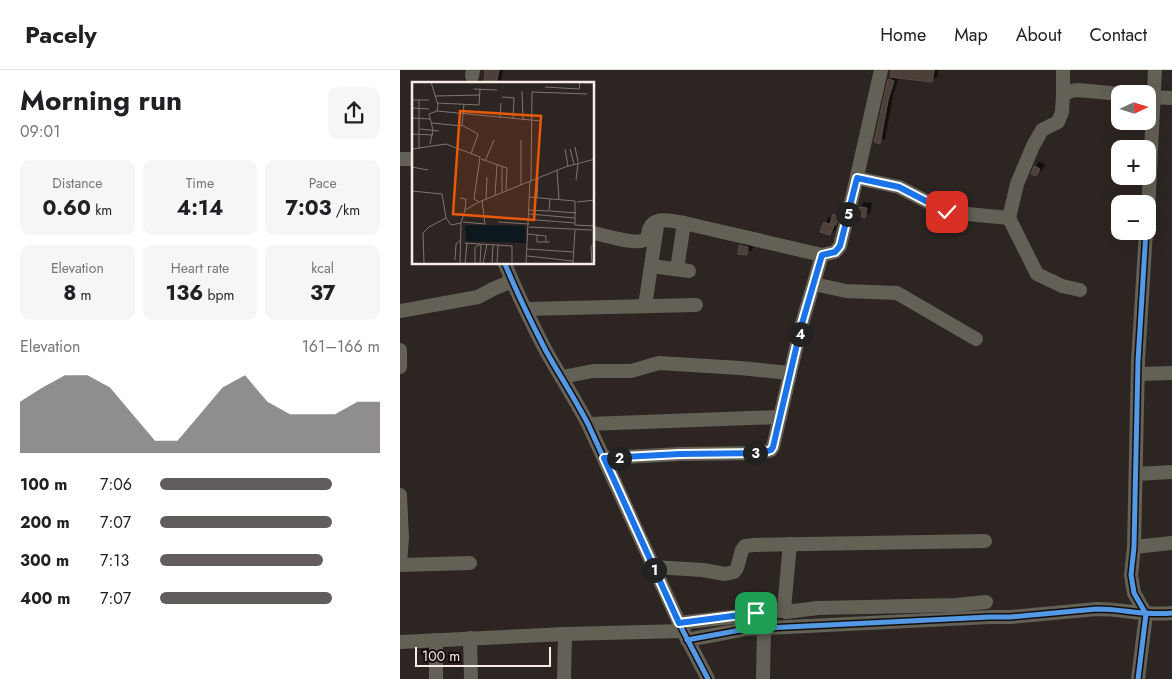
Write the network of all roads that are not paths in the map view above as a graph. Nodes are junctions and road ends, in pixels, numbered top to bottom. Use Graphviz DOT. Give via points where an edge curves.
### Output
graph roads {
  1 [pos="881,70"];
  2 [pos="1063,70"];
  3 [pos="1155,70"];
  4 [pos="1153,85"];
  5 [pos="1111,93"];
  6 [pos="1062,95"];
  7 [pos="1156,98"];
  8 [pos="1172,98"];
  9 [pos="1150,130"];
  10 [pos="857,178"];
  11 [pos="1148,195"];
  12 [pos="1009,218"];
  13 [pos="658,221"];
  14 [pos="684,223"];
  15 [pos="595,233"];
  16 [pos="1145,240"];
  17 [pos="822,255"];
  18 [pos="505,265"];
  19 [pos="651,266"];
  20 [pos="512,281"];
  21 [pos="814,284"];
  22 [pos="1080,290"];
  23 [pos="696,305"];
  24 [pos="645,306"];
  25 [pos="525,308"];
  26 [pos="400,311"];
  27 [pos="976,339"];
  28 [pos="400,350"];
  29 [pos="400,367"];
  30 [pos="790,373"];
  31 [pos="1172,373"];
  32 [pos="1138,374"];
  33 [pos="562,377"];
  34 [pos="780,417"];
  35 [pos="588,424"];
  36 [pos="604,458"];
  37 [pos="1172,472"];
  38 [pos="1136,474"];
  39 [pos="400,495"];
  40 [pos="985,541"];
  41 [pos="1172,543"];
  42 [pos="790,544"];
  43 [pos="1134,547"];
  44 [pos="470,563"];
  45 [pos="400,564"];
  46 [pos="653,567"];
  47 [pos="986,602"];
  48 [pos="784,611"];
  49 [pos="1172,613"];
  50 [pos="1146,614"];
  51 [pos="764,627"];
  52 [pos="683,631"];
  53 [pos="565,634"];
  54 [pos="470,638"];
  55 [pos="436,640"];
  56 [pos="400,642"];
  57 [pos="436,679"];
  58 [pos="471,679"];
  59 [pos="564,679"];
  60 [pos="708,679"];
  61 [pos="763,679"];
  62 [pos="1138,679"];
  1 -- 10 [label="street"];
  2 -- 6 [label="street"];
  3 -- 4 [label="street"];
  5 -- 6 [label="street" via="1078,90"];
  6 -- 12 [label="street" via="1058,122 1042,130 1016,184"];
  7 -- 8 [label="street"];
  9 -- 11 [label="street"];
  10 -- 12 [label="street" via="899,187 947,212"];
  10 -- 17 [label="street" via="840,246 835,252"];
  12 -- 22 [label="street" via="1037,274 1062,286"];
  13 -- 14 [label="street"];
  13 -- 15 [label="street" via="650,227 648,237 636,242"];
  13 -- 19 [label="street"];
  14 -- 17 [label="street"];
  14 -- 19 [label="street" via="683,270"];
  16 -- 32 [label="street"];
  17 -- 21 [label="street"];
  18 -- 20 [label="street"];
  19 -- 24 [label="street"];
  20 -- 25 [label="street"];
  20 -- 26 [label="street" via="478,297"];
  21 -- 27 [label="street" via="846,291 897,293"];
  21 -- 30 [label="street"];
  23 -- 24 [label="street"];
  24 -- 25 [label="street"];
  25 -- 33 [label="street"];
  28 -- 29 [label="street"];
  30 -- 33 [label="street" via="659,364 639,370"];
  30 -- 34 [label="street"];
  31 -- 32 [label="street"];
  32 -- 38 [label="street"];
  33 -- 35 [label="street"];
  34 -- 35 [label="street"];
  34 -- 36 [label="street" via="773,447 767,452"];
  35 -- 36 [label="street"];
  36 -- 46 [label="street"];
  37 -- 38 [label="street"];
  38 -- 43 [label="street"];
  39 -- 45 [label="street"];
  40 -- 42 [label="street"];
  41 -- 43 [label="street"];
  42 -- 46 [label="street" via="745,546 737,568 725,574"];
  42 -- 48 [label="street"];
  43 -- 50 [label="street" via="1130,575 1134,593"];
  44 -- 45 [label="street"];
  46 -- 52 [label="street"];
  47 -- 48 [label="street"];
  48 -- 52 [label="street" via="762,610"];
  49 -- 50 [label="street"];
  50 -- 51 [label="street" via="1097,609 1010,617"];
  50 -- 62 [label="street"];
  51 -- 52 [label="street" via="719,632"];
  51 -- 61 [label="street"];
  52 -- 53 [label="street"];
  52 -- 60 [label="street"];
  53 -- 54 [label="street"];
  53 -- 59 [label="street"];
  54 -- 55 [label="street"];
  54 -- 58 [label="street"];
  55 -- 56 [label="street"];
  55 -- 57 [label="street"];
}
